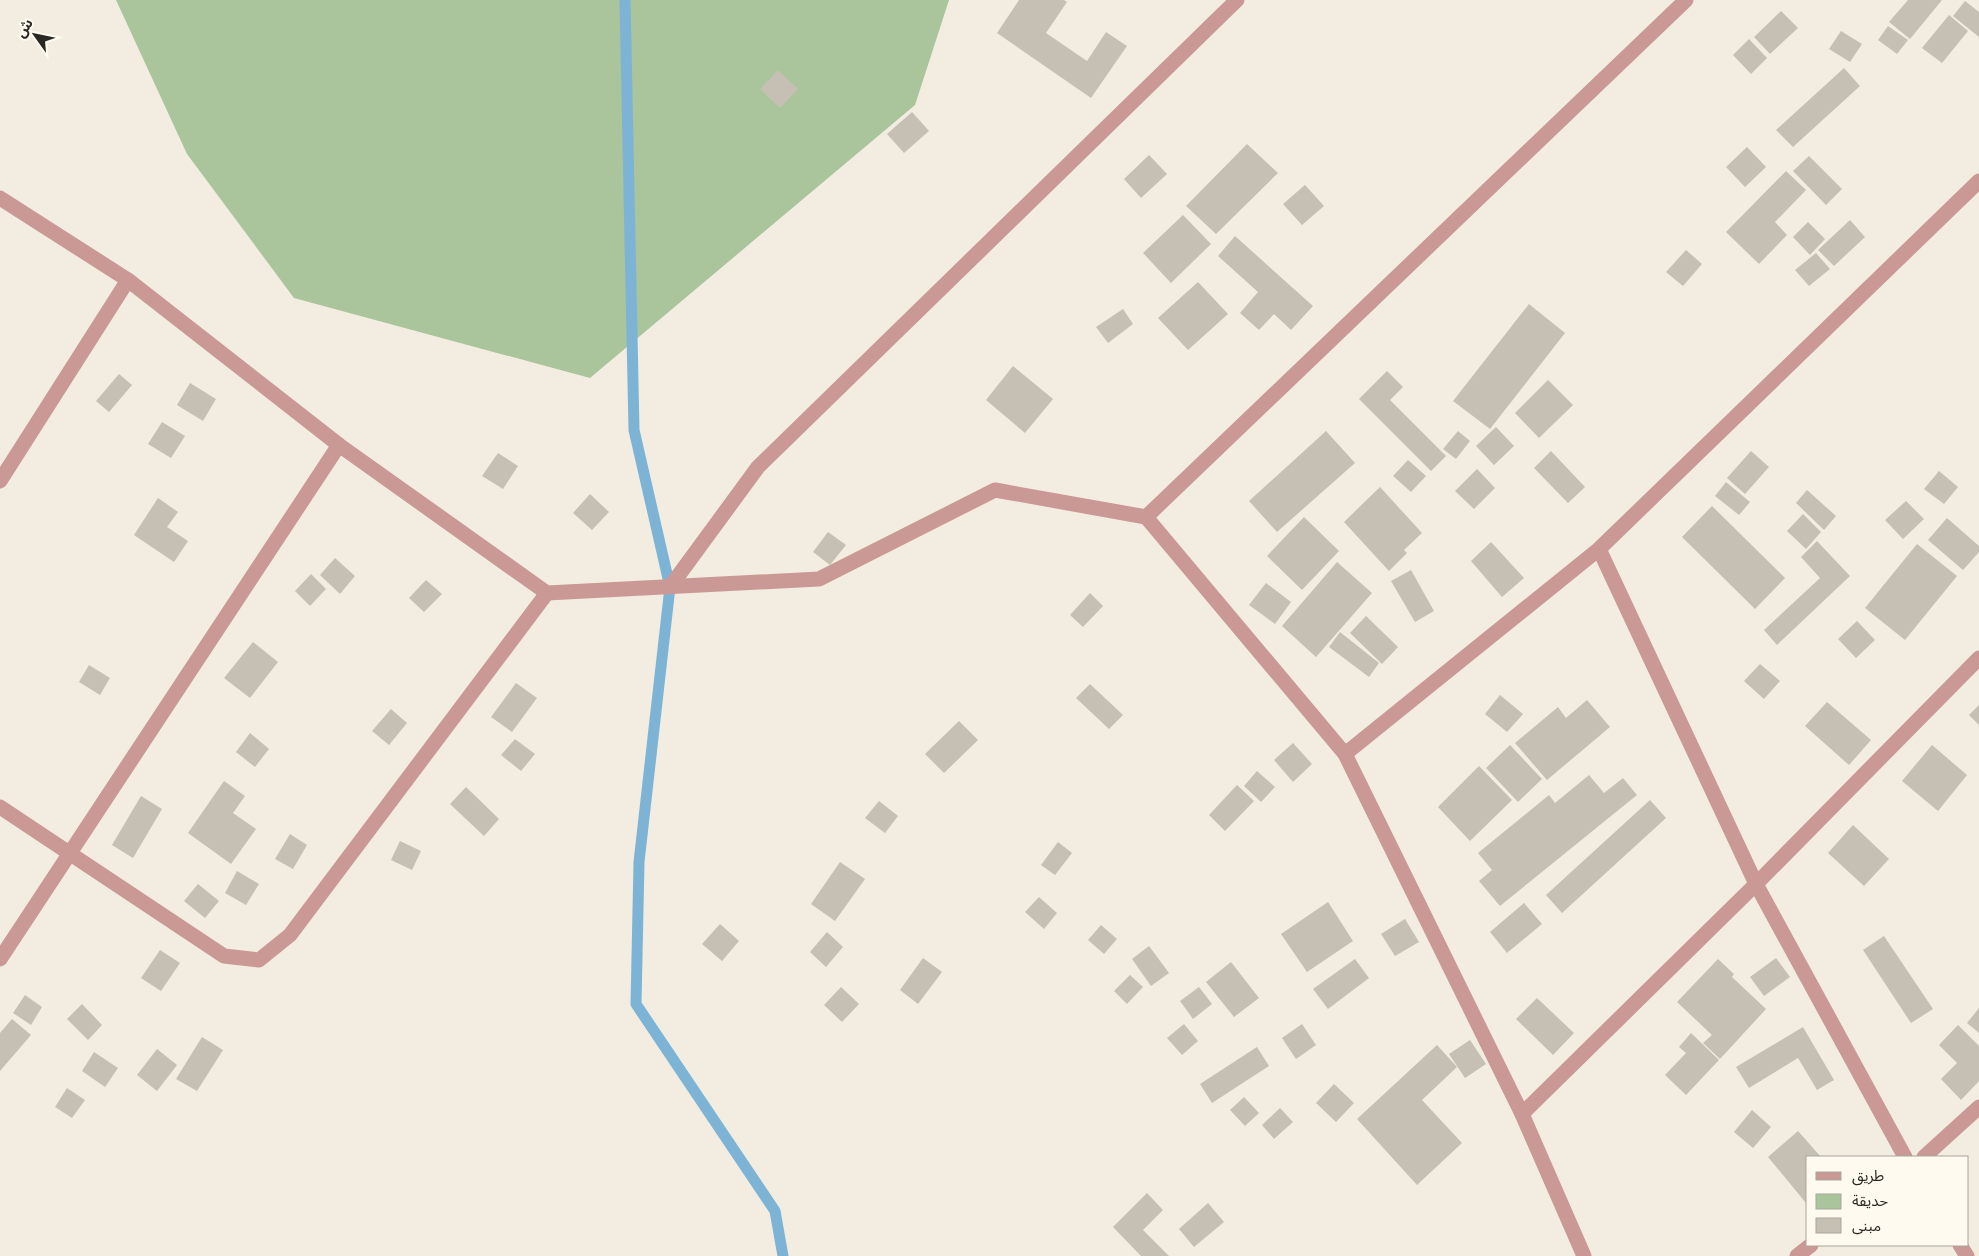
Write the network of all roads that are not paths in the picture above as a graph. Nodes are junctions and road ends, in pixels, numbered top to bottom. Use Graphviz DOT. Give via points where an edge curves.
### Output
graph roads {
  1 [pos="1237,0"];
  2 [pos="1686,0"];
  3 [pos="1979,181"];
  4 [pos="0,198"];
  5 [pos="128,280"];
  6 [pos="339,445"];
  7 [pos="0,481"];
  8 [pos="1146,517"];
  9 [pos="1599,549"];
  10 [pos="670,587"];
  11 [pos="547,593"];
  12 [pos="1979,658"];
  13 [pos="1345,754"];
  14 [pos="0,807"];
  15 [pos="70,854"];
  16 [pos="1756,884"];
  17 [pos="0,959"];
  18 [pos="1979,1106"];
  19 [pos="1522,1114"];
  20 [pos="1904,1156"];
  21 [pos="1925,1156"];
  22 [pos="1811,1246"];
  23 [pos="1584,1256"];
  24 [pos="1797,1256"];
  1 -- 10 [label="street" via="758,467"];
  2 -- 8 [label="street"];
  3 -- 9 [label="street"];
  4 -- 5 [label="street"];
  5 -- 6 [label="street"];
  5 -- 7 [label="street"];
  6 -- 11 [label="street"];
  6 -- 15 [label="street"];
  8 -- 10 [label="street" via="995,490 819,579"];
  8 -- 13 [label="street"];
  9 -- 13 [label="street"];
  9 -- 16 [label="street"];
  10 -- 11 [label="street"];
  11 -- 15 [label="street" via="290,934 258,960 224,956"];
  12 -- 16 [label="street"];
  13 -- 19 [label="street"];
  14 -- 15 [label="street"];
  15 -- 17 [label="street"];
  16 -- 19 [label="street"];
  16 -- 20 [label="street"];
  18 -- 21 [label="street"];
  19 -- 23 [label="street"];
  22 -- 24 [label="street"];
}
